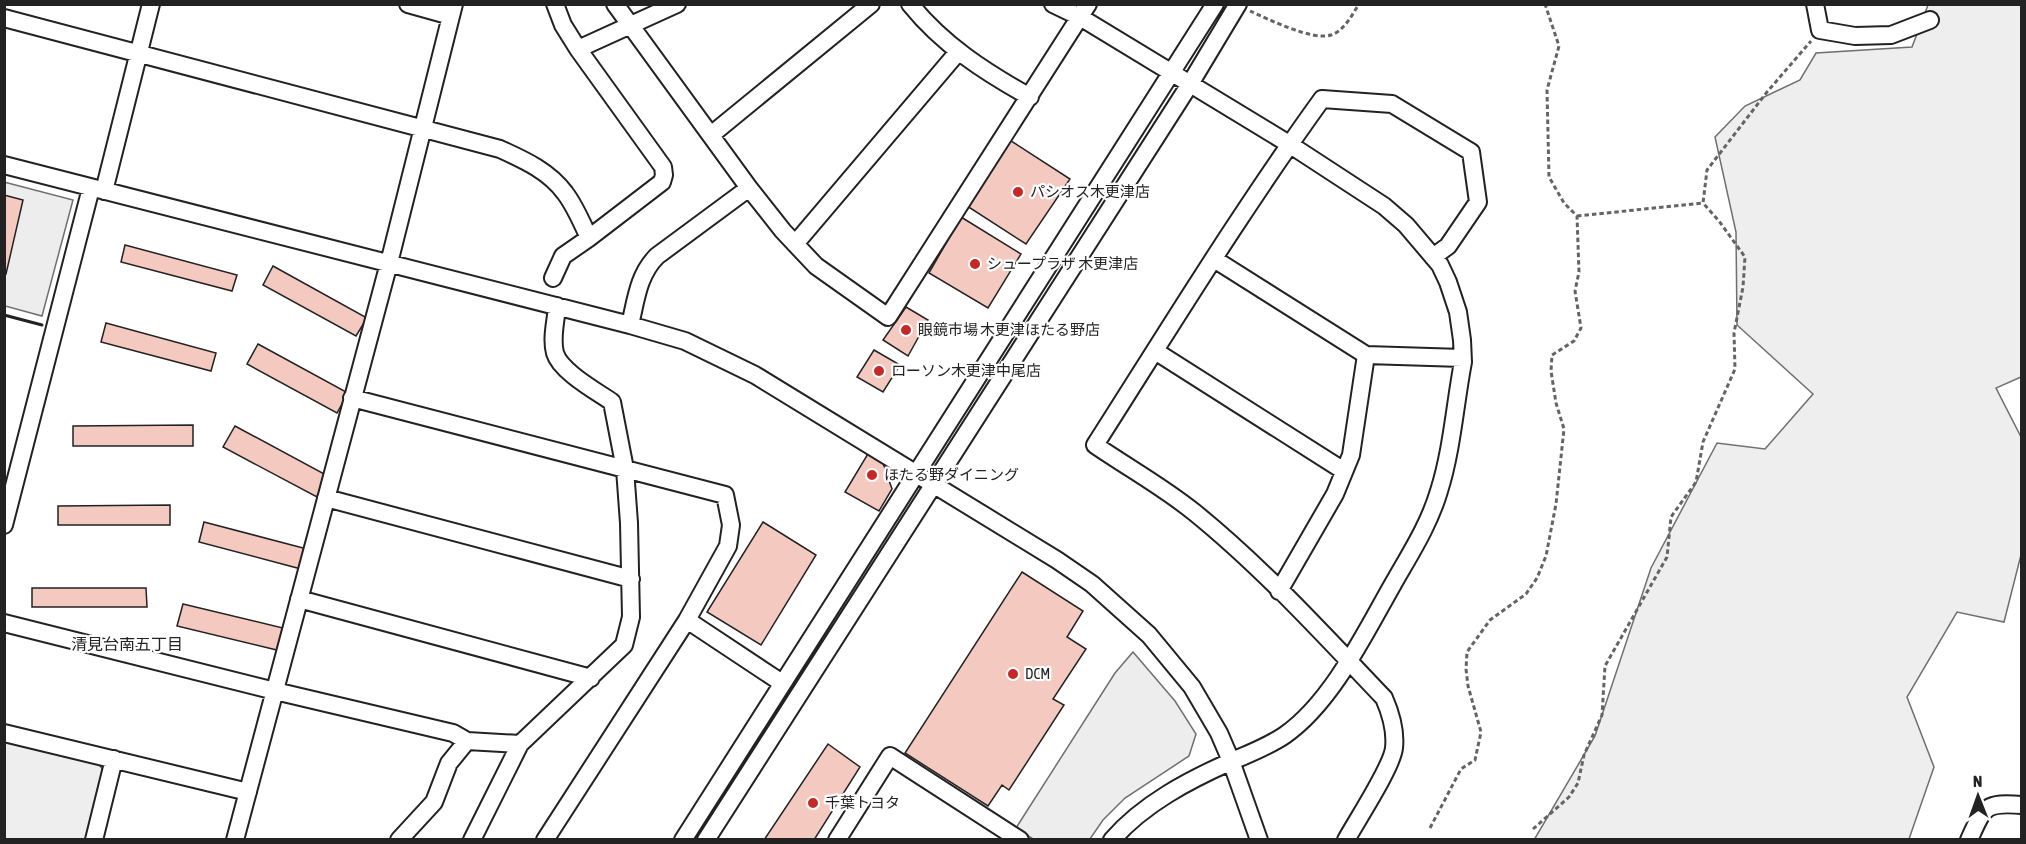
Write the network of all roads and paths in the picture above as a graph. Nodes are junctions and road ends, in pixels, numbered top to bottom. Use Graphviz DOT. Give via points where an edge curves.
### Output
graph roads {
  1 [pos="151,4"];
  2 [pos="408,4"];
  3 [pos="555,4"];
  4 [pos="615,4"];
  5 [pos="677,4"];
  6 [pos="871,4"];
  7 [pos="910,4"];
  8 [pos="1053,4"];
  9 [pos="1215,4"];
  10 [pos="1359,4"];
  11 [pos="1545,4"];
  12 [pos="1815,4"];
  13 [pos="1238,5"];
  14 [pos="453,10"];
  15 [pos="1084,11"];
  16 [pos="4,18"];
  17 [pos="1930,20"];
  18 [pos="630,26"];
  19 [pos="1820,30"];
  20 [pos="578,49"];
  21 [pos="958,52"];
  22 [pos="139,54"];
  23 [pos="1170,73"];
  24 [pos="1190,84"];
  25 [pos="1030,97"];
  26 [pos="423,130"];
  27 [pos="711,135"];
  28 [pos="1289,144"];
  29 [pos="4,165"];
  30 [pos="97,189"];
  31 [pos="749,189"];
  32 [pos="1703,203"];
  33 [pos="1577,216"];
  34 [pos="590,238"];
  35 [pos="795,244"];
  36 [pos="1433,257"];
  37 [pos="1214,259"];
  38 [pos="389,263"];
  39 [pos="553,278"];
  40 [pos="557,306"];
  41 [pos="630,325"];
  42 [pos="1155,351"];
  43 [pos="1366,355"];
  44 [pos="1462,358"];
  45 [pos="352,398"];
  46 [pos="625,469"];
  47 [pos="1344,471"];
  48 [pos="916,474"];
  49 [pos="934,485"];
  50 [pos="326,498"];
  51 [pos="4,525"];
  52 [pos="632,579"];
  53 [pos="1279,591"];
  54 [pos="299,599"];
  55 [pos="687,620"];
  56 [pos="4,623"];
  57 [pos="1349,662"];
  58 [pos="591,678"];
  59 [pos="782,683"];
  60 [pos="274,692"];
  61 [pos="4,733"];
  62 [pos="467,741"];
  63 [pos="520,744"];
  64 [pos="114,759"];
  65 [pos="1231,761"];
  66 [pos="248,792"];
  67 [pos="2022,805"];
  68 [pos="1430,828"];
  69 [pos="1533,830"];
  70 [pos="94,840"];
  71 [pos="235,840"];
  72 [pos="399,840"];
  73 [pos="472,840"];
  74 [pos="545,840"];
  75 [pos="683,840"];
  76 [pos="706,840"];
  77 [pos="837,840"];
  78 [pos="1020,840"];
  79 [pos="1112,840"];
  80 [pos="1259,840"];
  81 [pos="1346,840"];
  82 [pos="1969,840"];
  1 -- 22 [label="street"];
  2 -- 14 [label="street"];
  3 -- 20 [label="street"];
  4 -- 18 [label="street"];
  5 -- 18 [label="street"];
  6 -- 27 [label="street"];
  7 -- 21 [label="street"];
  8 -- 15 [label="street"];
  9 -- 23 [label="street"];
  10 -- 13 [label="path" via="1346,23 1331,35 1311,35"];
  11 -- 33 [label="path" via="1559,46 1547,90 1549,177"];
  12 -- 19 [label="street"];
  13 -- 24 [label="street"];
  14 -- 26 [label="street"];
  15 -- 23 [label="street"];
  15 -- 25 [label="street"];
  16 -- 22 [label="street"];
  17 -- 19 [label="street" via="1891,35 1855,36"];
  18 -- 20 [label="street"];
  18 -- 27 [label="street"];
  19 -- 32 [label="path" via="1707,170"];
  20 -- 34 [label="street" via="663,167 664,175 662,182"];
  21 -- 25 [label="street"];
  21 -- 35 [label="street"];
  22 -- 26 [label="street"];
  22 -- 30 [label="street"];
  23 -- 24 [label="street"];
  23 -- 48 [label="street"];
  24 -- 28 [label="street"];
  24 -- 49 [label="street"];
  25 -- 35 [label="street" via="888,317 816,266"];
  26 -- 34 [label="street" via="500,149 540,168 566,194"];
  26 -- 38 [label="street"];
  27 -- 31 [label="street"];
  28 -- 36 [label="street" via="1384,206"];
  28 -- 36 [label="street" via="1322,99 1392,104 1471,152 1478,202 1448,246"];
  28 -- 37 [label="street"];
  29 -- 30 [label="street"];
  30 -- 38 [label="street"];
  30 -- 51 [label="street"];
  31 -- 35 [label="street"];
  31 -- 41 [label="street" via="647,265"];
  32 -- 33 [label="path"];
  32 -- 69 [label="path" via="1745,257 1734,333 1735,369 1703,442 1696,482 1671,517 1667,557 1605,666 1602,715 1584,755 1578,783 1569,797"];
  33 -- 68 [label="path" via="1579,272 1575,291 1581,328 1574,341 1552,355 1551,360 1556,403 1564,429 1556,504 1545,556 1526,594 1490,620 1467,652 1468,686 1480,726 1479,742 1474,760 1461,770"];
  34 -- 39 [label="street" via="563,256"];
  36 -- 44 [label="street" via="1448,282 1458,312"];
  37 -- 42 [label="street"];
  37 -- 43 [label="street"];
  38 -- 40 [label="street"];
  38 -- 45 [label="street"];
  40 -- 41 [label="street"];
  40 -- 46 [label="street" via="555,355 564,368 612,402"];
  41 -- 48 [label="street" via="685,341 755,375"];
  42 -- 47 [label="street"];
  42 -- 53 [label="street" via="1095,446 1191,510"];
  43 -- 44 [label="street"];
  43 -- 47 [label="street" via="1351,455"];
  44 -- 57 [label="street" via="1443,478 1429,520"];
  45 -- 46 [label="street"];
  45 -- 50 [label="street"];
  46 -- 52 [label="street"];
  46 -- 55 [label="street" via="725,495 731,525 728,546"];
  47 -- 53 [label="street" via="1335,494"];
  48 -- 49 [label="street"];
  48 -- 59 [label="street"];
  49 -- 65 [label="street" via="1057,560 1149,635 1192,687"];
  49 -- 76 [label="street"];
  50 -- 52 [label="street"];
  50 -- 54 [label="street"];
  52 -- 58 [label="street" via="631,617 624,645"];
  53 -- 57 [label="street"];
  54 -- 58 [label="street"];
  54 -- 60 [label="street"];
  55 -- 59 [label="street"];
  55 -- 74 [label="street"];
  56 -- 60 [label="street"];
  57 -- 65 [label="street" via="1307,715 1287,733"];
  57 -- 81 [label="street" via="1384,698 1394,731 1394,751"];
  58 -- 63 [label="street"];
  59 -- 75 [label="street"];
  60 -- 62 [label="street" via="453,733"];
  60 -- 66 [label="street"];
  61 -- 64 [label="street"];
  62 -- 63 [label="street"];
  62 -- 72 [label="street" via="449,763 434,802"];
  63 -- 73 [label="street"];
  64 -- 66 [label="street"];
  64 -- 70 [label="street"];
  65 -- 79 [label="street" via="1137,814"];
  65 -- 80 [label="street"];
  66 -- 71 [label="street"];
  67 -- 82 [label="street" via="1998,803 1982,811"];
  77 -- 78 [label="street" via="890,756"];
}
